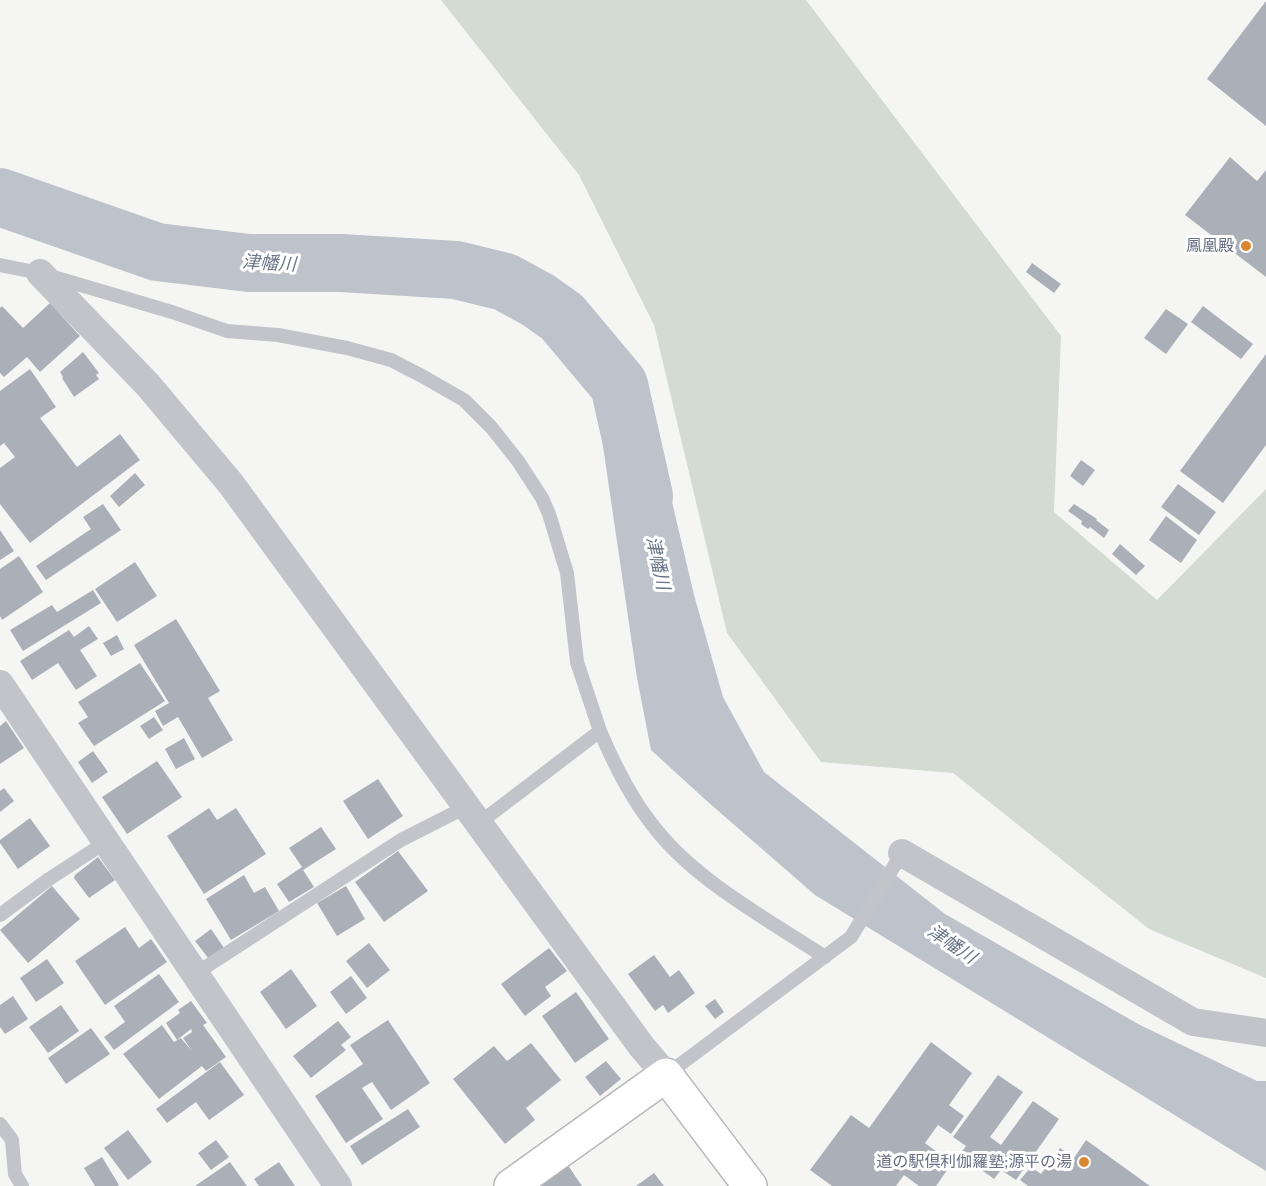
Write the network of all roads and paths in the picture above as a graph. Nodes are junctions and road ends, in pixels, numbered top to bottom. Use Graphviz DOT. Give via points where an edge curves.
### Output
graph roads {
  1 [pos="0,265"];
  2 [pos="40,273"];
  3 [pos="0,684"];
  4 [pos="600,731"];
  5 [pos="472,815"];
  6 [pos="106,842"];
  7 [pos="902,853"];
  8 [pos="0,915"];
  9 [pos="825,957"];
  10 [pos="195,974"];
  11 [pos="1266,1033"];
  12 [pos="666,1075"];
  13 [pos="0,1124"];
  14 [pos="22,1186"];
  15 [pos="338,1186"];
  16 [pos="511,1186"];
  17 [pos="750,1186"];
  1 -- 2 [label="lane"];
  2 -- 4 [label="lane" via="227,331 289,337 391,360 464,400 518,460 549,514 567,573 577,662"];
  2 -- 5 [label="street" via="148,385 231,484"];
  3 -- 6 [label="street"];
  4 -- 5 [label="lane"];
  4 -- 9 [label="lane" via="620,776 651,824 687,861 709,881"];
  5 -- 10 [label="lane" via="401,840"];
  5 -- 12 [label="street"];
  6 -- 8 [label="lane"];
  6 -- 10 [label="street"];
  7 -- 9 [label="lane" via="851,937"];
  7 -- 11 [label="street" via="1193,1022"];
  9 -- 12 [label="lane"];
  10 -- 15 [label="street"];
  12 -- 16 [label="street"];
  12 -- 17 [label="street"];
  13 -- 14 [label="lane" via="12,1140 15,1174"];
}
